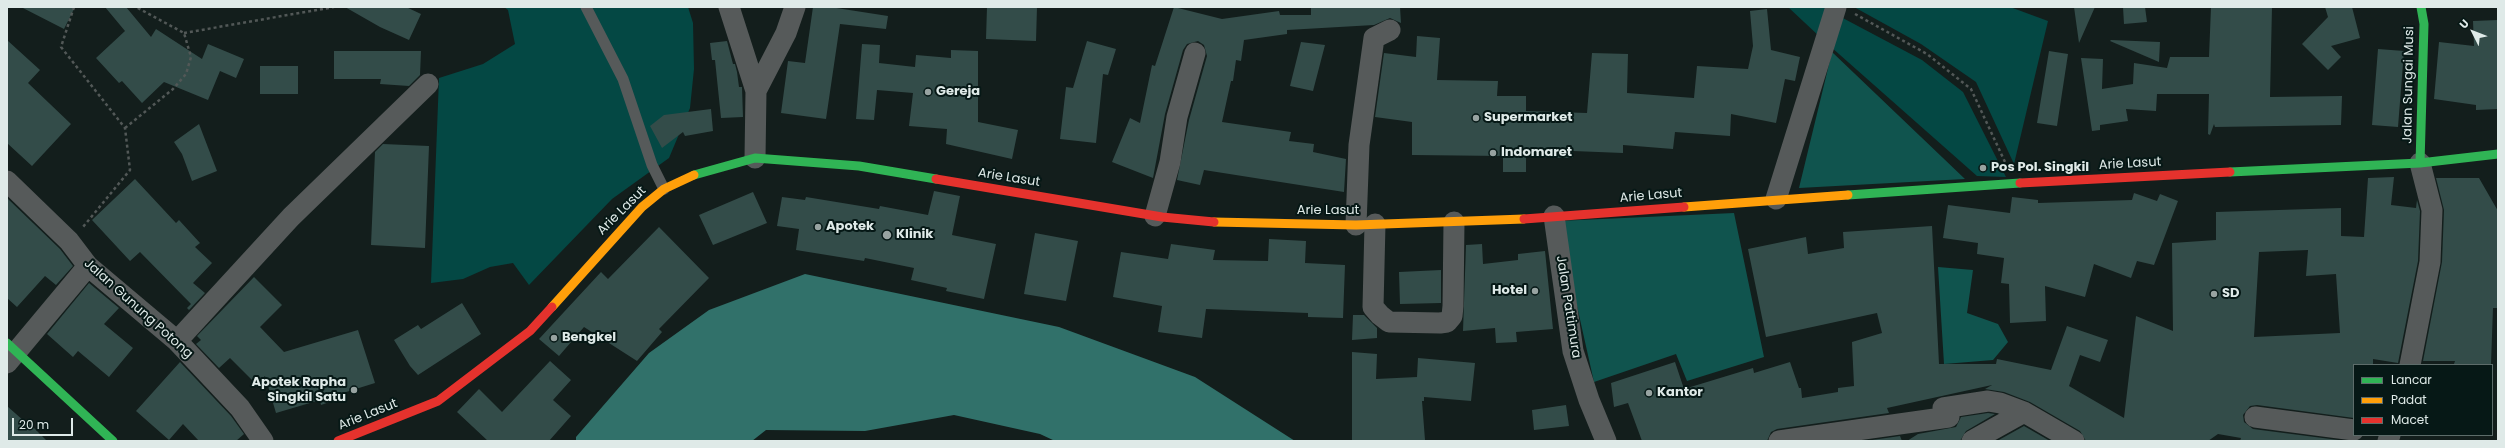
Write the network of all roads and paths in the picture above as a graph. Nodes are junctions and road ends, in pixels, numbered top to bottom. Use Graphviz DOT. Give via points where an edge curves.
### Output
graph roads {
  1 [pos="74,7"];
  2 [pos="136,7"];
  3 [pos="334,7"];
  4 [pos="586,7"];
  5 [pos="729,7"];
  6 [pos="795,7"];
  7 [pos="2421,7"];
  8 [pos="1842,9"];
  9 [pos="1390,30"];
  10 [pos="184,33"];
  11 [pos="1195,53"];
  12 [pos="428,84"];
  13 [pos="756,91"];
  14 [pos="125,128"];
  15 [pos="2498,154"];
  16 [pos="754,158"];
  17 [pos="2420,163"];
  18 [pos="7,182"];
  19 [pos="2015,183"];
  20 [pos="664,189"];
  21 [pos="1776,199"];
  22 [pos="1156,216"];
  23 [pos="1554,216"];
  24 [pos="1454,222"];
  25 [pos="1365,225"];
  26 [pos="69,241"];
  27 [pos="88,266"];
  28 [pos="176,341"];
  29 [pos="10,352"];
  30 [pos="2410,364"];
  31 [pos="2024,412"];
  32 [pos="2255,417"];
  33 [pos="2353,430"];
  34 [pos="2306,432"];
  35 [pos="113,441"];
  36 [pos="263,441"];
  37 [pos="338,441"];
  38 [pos="1606,441"];
  39 [pos="1779,441"];
  40 [pos="1972,441"];
  41 [pos="2074,441"];
  1 -- 14 [label="path" via="61,47"];
  2 -- 10 [label="path"];
  3 -- 10 [label="path"];
  4 -- 20 [label="lane" via="623,78 652,165"];
  5 -- 13 [label="street"];
  6 -- 13 [label="street" via="786,34"];
  7 -- 17 [label="main road, Jalan Sungai Musi" via="2424,24"];
  8 -- 19 [label="path" via="1927,54 1971,89"];
  8 -- 21 [label="street"];
  9 -- 25 [label="street" via="1374,38 1359,145"];
  10 -- 14 [label="path" via="191,57 186,74 173,89"];
  11 -- 22 [label="street" via="1177,117 1170,162"];
  12 -- 28 [label="street" via="291,217"];
  13 -- 16 [label="street"];
  14 -- 26 [label="path" via="130,170"];
  15 -- 17 [label="main road, Arie Lasut"];
  16 -- 20 [label="main road, Arie Lasut" via="698,173"];
  16 -- 22 [label="main road, Arie Lasut" via="859,166"];
  17 -- 19 [label="main road, Arie Lasut"];
  17 -- 30 [label="street" via="2432,210 2430,262"];
  18 -- 26 [label="street, Jalan Gunung Potong"];
  19 -- 21 [label="main road, Arie Lasut"];
  20 -- 37 [label="main road, Arie Lasut" via="642,207 530,331 472,377 438,400"];
  21 -- 23 [label="main road, Arie Lasut"];
  22 -- 25 [label="main road, Arie Lasut" via="1227,223"];
  23 -- 24 [label="main road, Arie Lasut"];
  23 -- 38 [label="street, Jalan Pattimura" via="1573,351"];
  24 -- 25 [label="main road, Arie Lasut"];
  24 -- 25 [label="street" via="1452,316 1447,322 1440,323 1389,322 1373,307"];
  26 -- 27 [label="street, Jalan Gunung Potong"];
  27 -- 28 [label="street, Jalan Gunung Potong"];
  27 -- 29 [label="street"];
  28 -- 36 [label="street, Jalan Gunung Potong" via="240,408"];
  29 -- 35 [label="main road"];
  31 -- 39 [label="street" via="1988,401 1946,412"];
  31 -- 40 [label="street"];
  31 -- 41 [label="street"];
  32 -- 34 [label="street"];
  33 -- 34 [label="street"];
}
